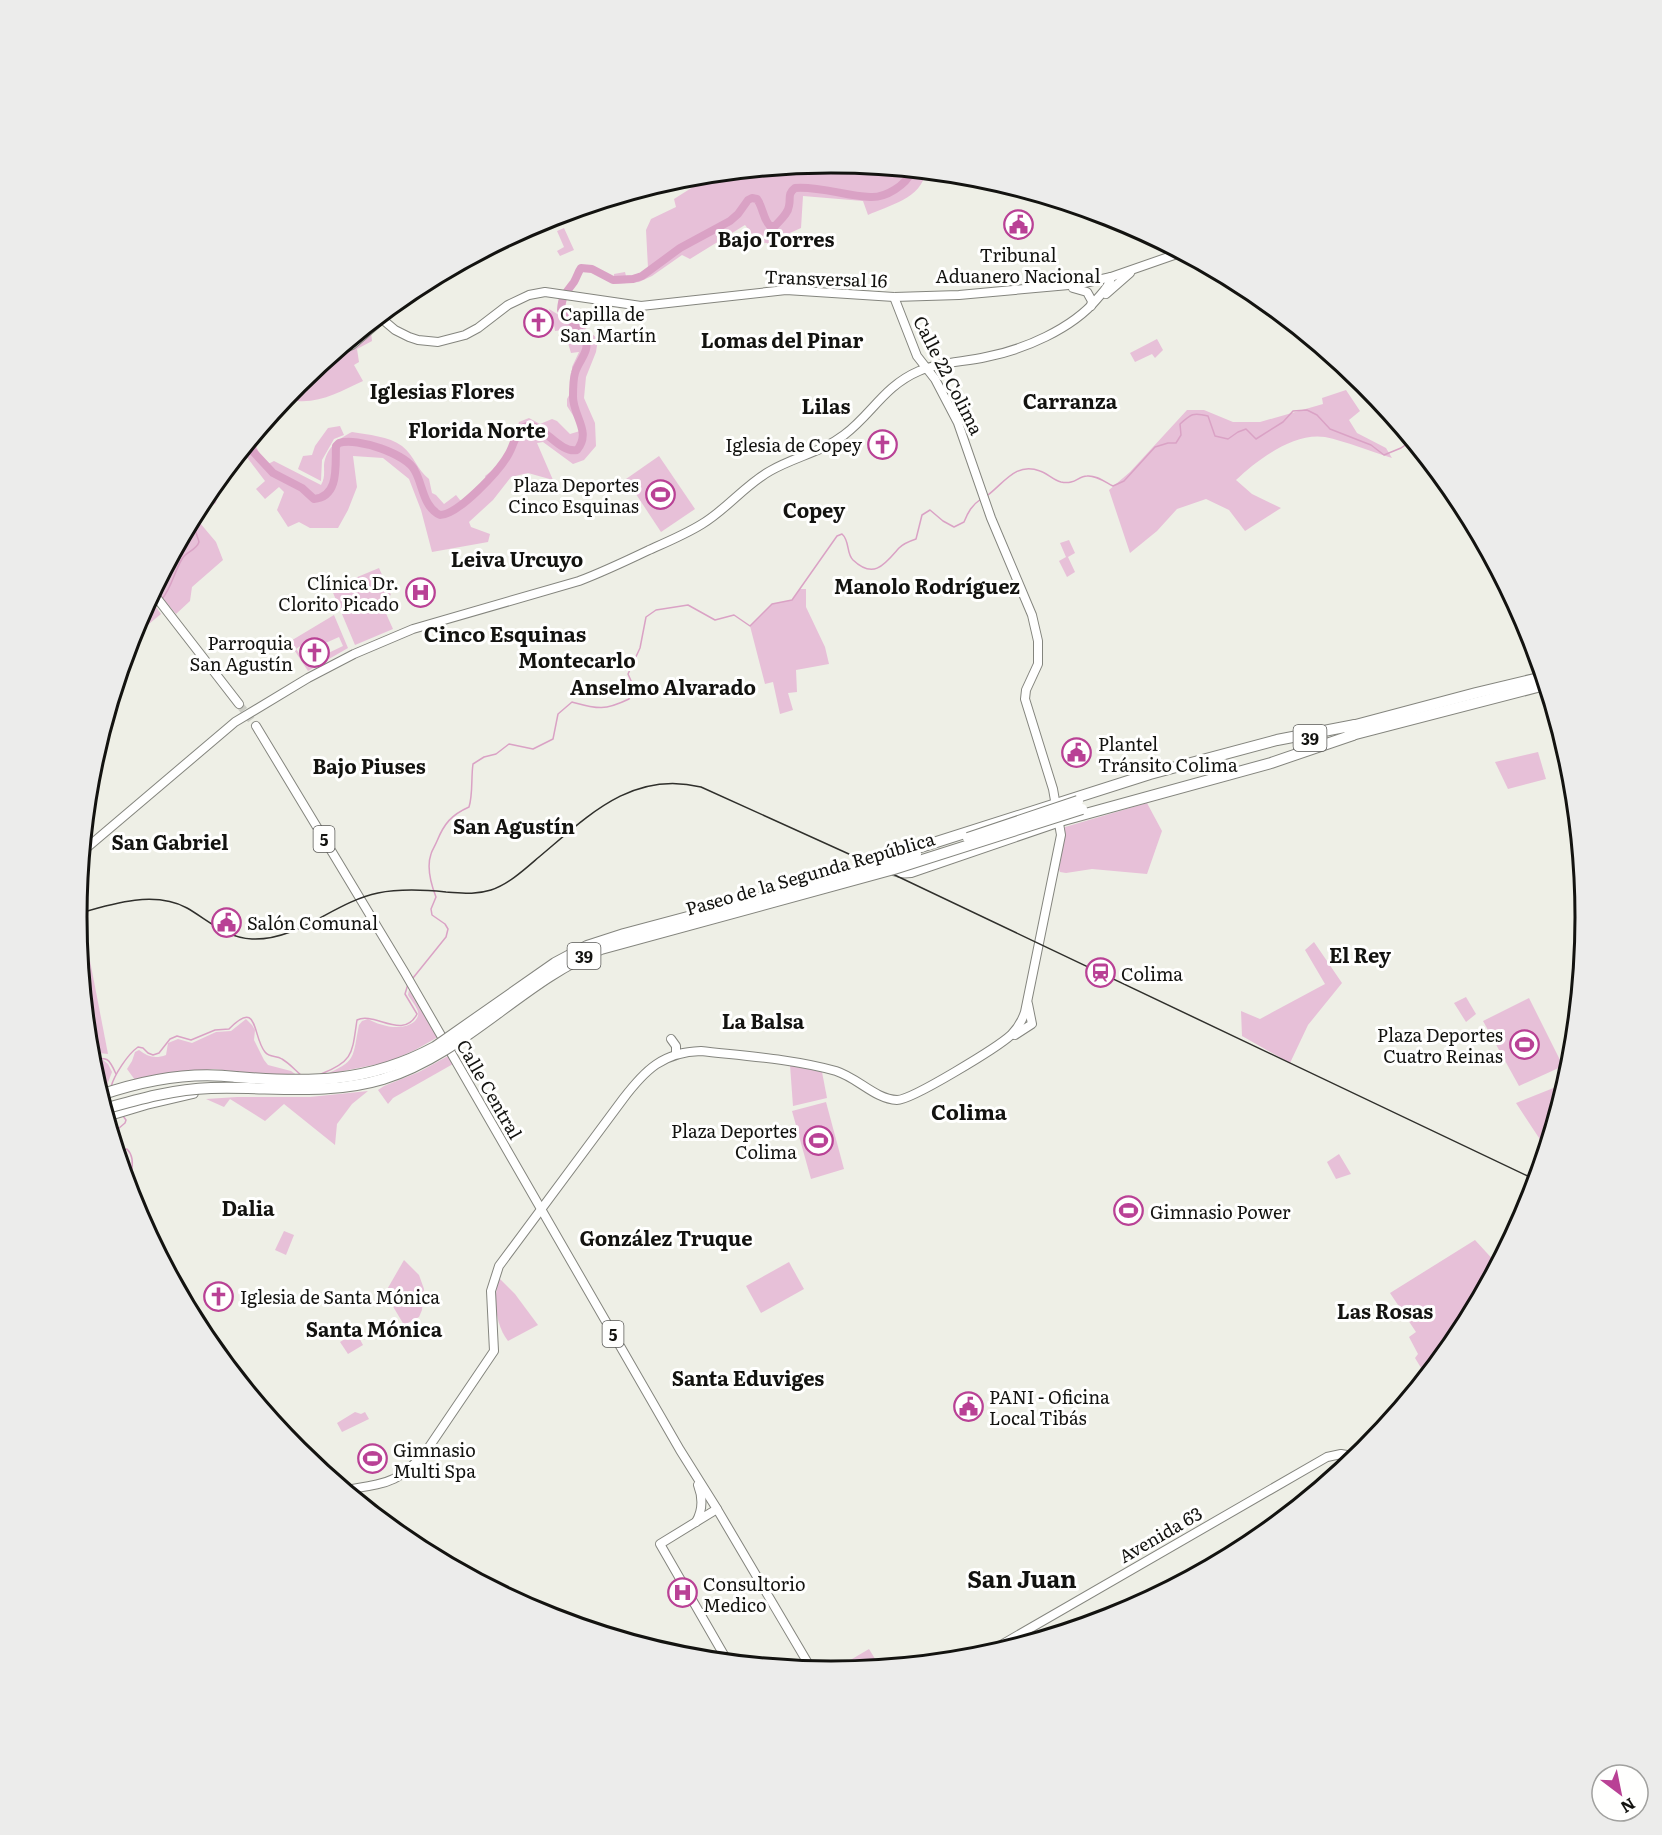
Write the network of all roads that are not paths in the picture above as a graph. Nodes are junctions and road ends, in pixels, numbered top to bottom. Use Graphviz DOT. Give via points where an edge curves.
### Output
graph roads {
  1 [pos="1171,256"];
  2 [pos="1133,270"];
  3 [pos="1111,277"];
  4 [pos="1064,286"];
  5 [pos="894,297"];
  6 [pos="1091,306"];
  7 [pos="386,322"];
  8 [pos="926,368"];
  9 [pos="158,601"];
  10 [pos="192,645"];
  11 [pos="1534,673"];
  12 [pos="1536,679"];
  13 [pos="1539,687"];
  14 [pos="1476,693"];
  15 [pos="238,704"];
  16 [pos="235,722"];
  17 [pos="256,726"];
  18 [pos="1354,730"];
  19 [pos="1057,802"];
  20 [pos="1080,805"];
  21 [pos="1060,821"];
  22 [pos="91,844"];
  23 [pos="1027,999"];
  24 [pos="671,1039"];
  25 [pos="1004,1041"];
  26 [pos="680,1042"];
  27 [pos="677,1053"];
  28 [pos="108,1094"];
  29 [pos="112,1111"];
  30 [pos="542,1210"];
  31 [pos="1346,1455"];
  32 [pos="692,1471"];
  33 [pos="354,1489"];
  34 [pos="717,1509"];
  35 [pos="696,1522"];
  36 [pos="1012,1639"];
  37 [pos="723,1653"];
  38 [pos="806,1660"];
  1 -- 2 [label="main road, Transversal 16"];
  2 -- 3 [label="main road, Transversal 16"];
  2 -- 6 [label="main road"];
  3 -- 4 [label="main road, Transversal 16"];
  3 -- 6 [label="main road"];
  4 -- 5 [label="main road, Transversal 16"];
  4 -- 6 [label="main road" via="1087,292"];
  5 -- 7 [label="main road, Transversal 16" via="786,290 641,306 545,292 508,305 465,334 431,342 403,335"];
  5 -- 8 [label="main road, Calle 22 Colima" via="917,356"];
  6 -- 8 [label="main road" via="1059,329 1010,351"];
  8 -- 16 [label="main road" via="892,387 832,444 761,476 704,523 579,581 413,629 354,654"];
  8 -- 19 [label="main road, Calle 22 Colima" via="958,423 1032,615 1038,664 1025,699"];
  9 -- 10 [label="main road"];
  10 -- 15 [label="main road"];
  10 -- 16 [label="main road" via="235,708"];
  11 -- 14 [label="highway"];
  12 -- 14 [label="highway, Paseo de la Segunda República / 39"];
  13 -- 18 [label="highway, Paseo de la Segunda República / 39"];
  14 -- 18 [label="highway, Paseo de la Segunda República / 39"];
  16 -- 22 [label="main road"];
  17 -- 30 [label="main road, Calle Central / 5"];
  18 -- 19 [label="highway" via="1277,740"];
  18 -- 20 [label="highway, Paseo de la Segunda República / 39"];
  18 -- 21 [label="highway" via="1271,762"];
  19 -- 21 [label="main road"];
  19 -- 21 [label="highway" via="901,853 889,865 894,871 911,872"];
  20 -- 28 [label="highway, Paseo de la Segunda República / 39, bridge" via="587,946 555,963 435,1047 379,1070 323,1080 195,1074 143,1082"];
  20 -- 29 [label="highway, Paseo de la Segunda República / 39, bridge" via="885,872 601,949 556,972 434,1057 384,1079 322,1089 198,1088"];
  21 -- 23 [label="main road" via="1058,852"];
  23 -- 25 [label="main road" via="1017,1029"];
  23 -- 25 [label="main road" via="1032,1024"];
  24 -- 27 [label="main road"];
  25 -- 27 [label="main road" via="920,1092 898,1100 882,1097 853,1078 829,1069 701,1051"];
  26 -- 27 [label="main road"];
  27 -- 30 [label="main road" via="638,1080"];
  30 -- 32 [label="main road, Calle Central / 5"];
  30 -- 33 [label="main road" via="497,1272 490,1304 494,1351 451,1416 417,1461 395,1480"];
  31 -- 36 [label="main road, Avenida 63" via="1327,1457"];
  32 -- 34 [label="main road, Calle Central / 5"];
  32 -- 35 [label="main road, Calle Central / 5" via="702,1500"];
  34 -- 35 [label="main road"];
  34 -- 38 [label="main road, Calle Central"];
  35 -- 37 [label="main road" via="660,1544"];
}
